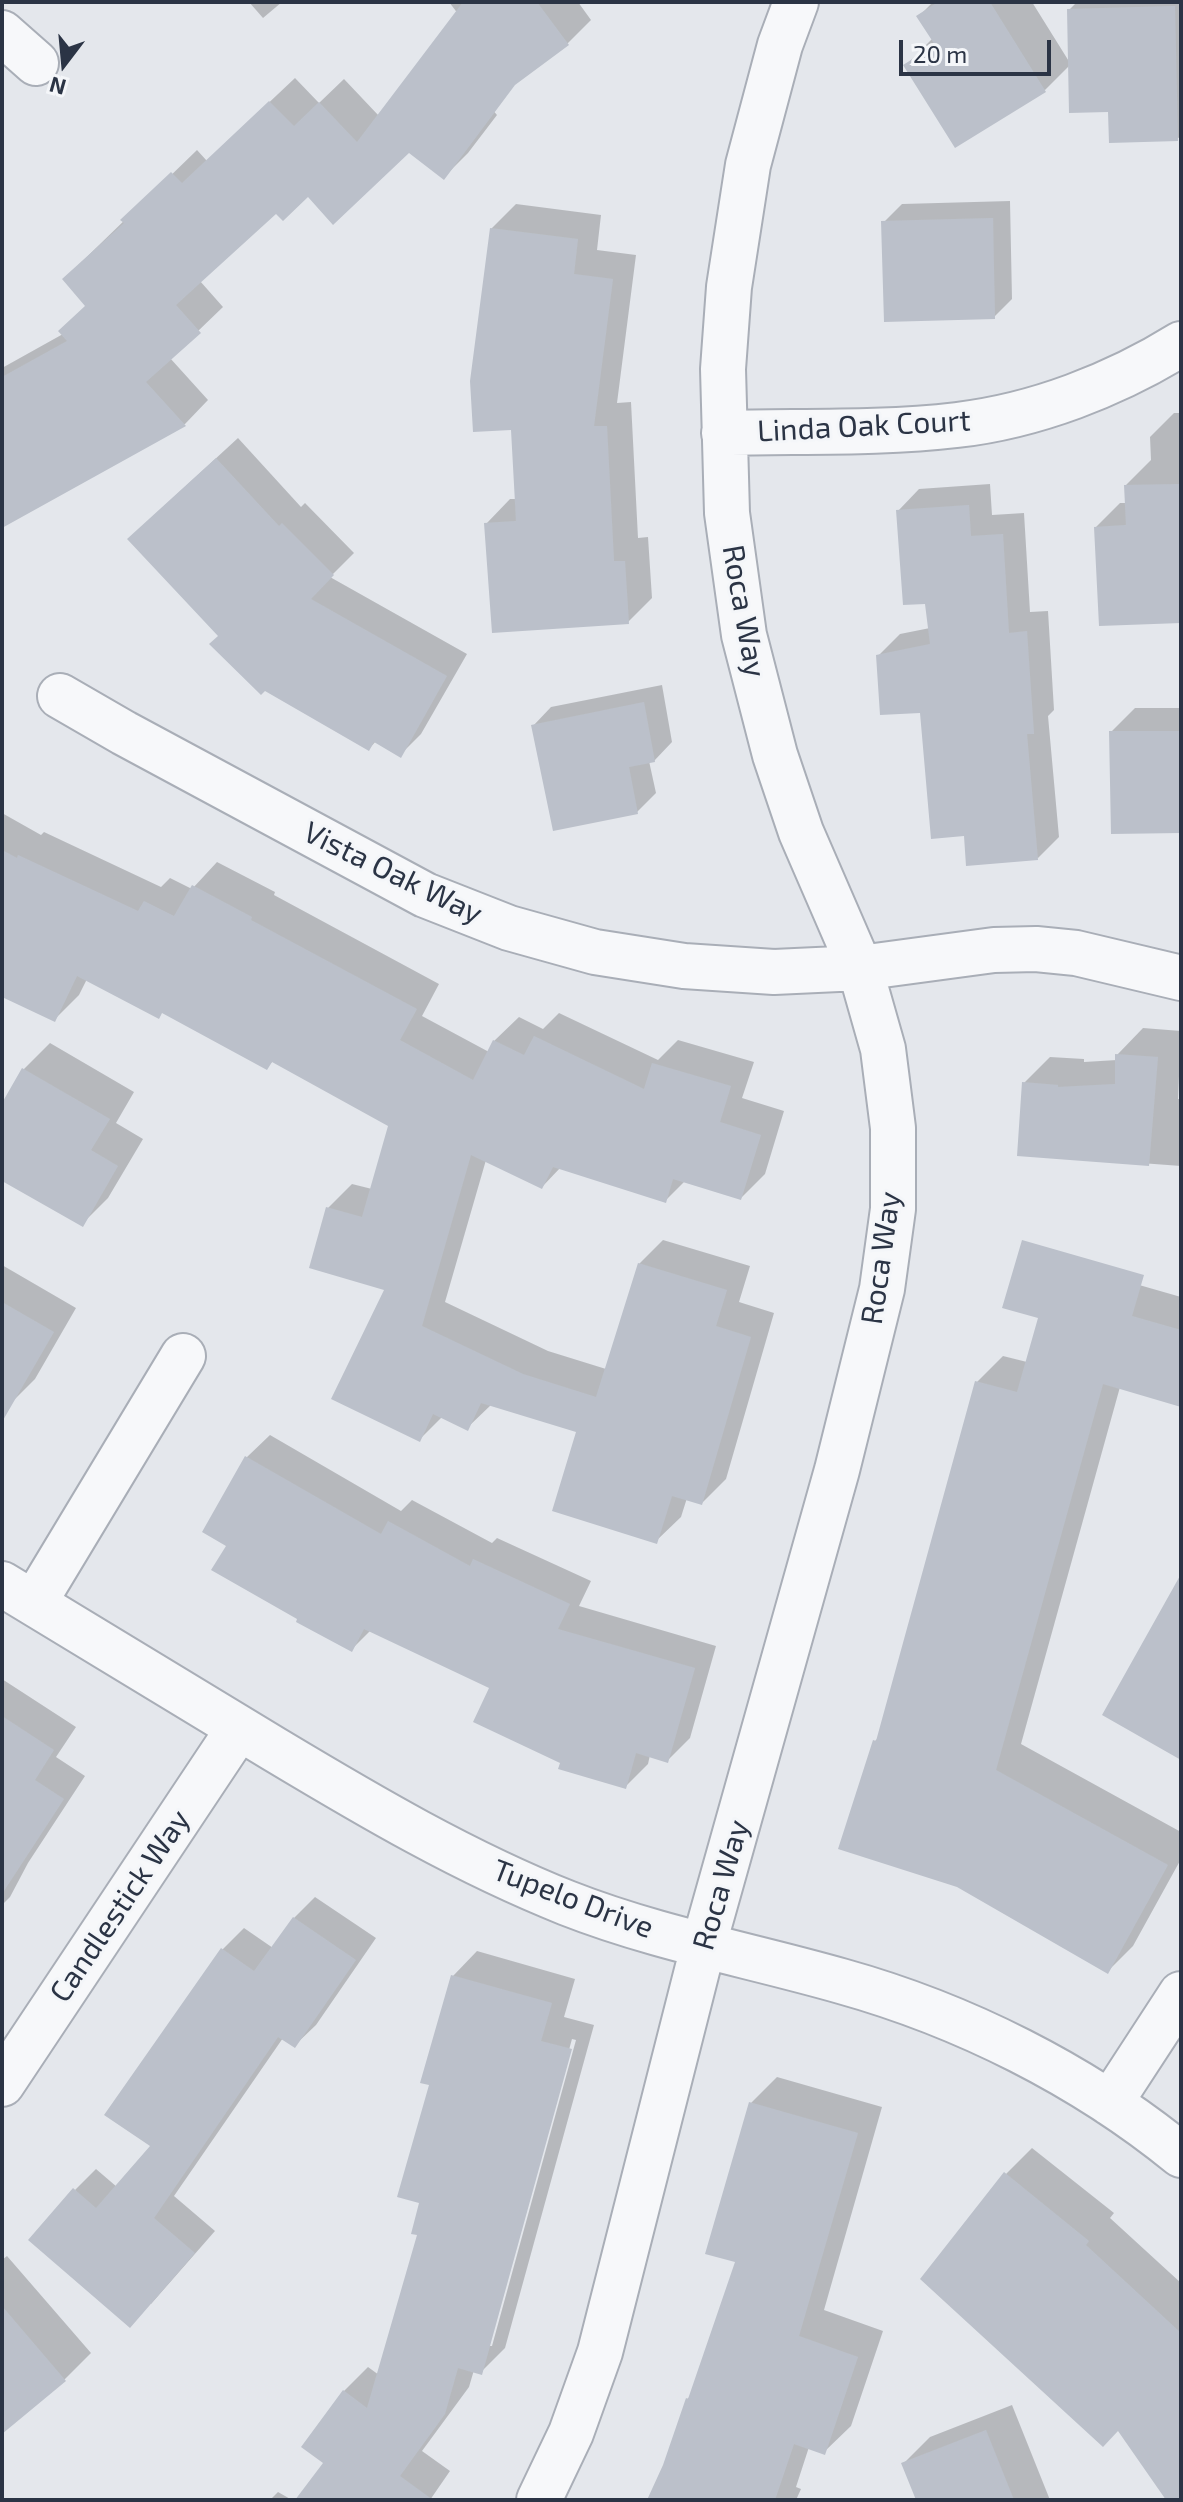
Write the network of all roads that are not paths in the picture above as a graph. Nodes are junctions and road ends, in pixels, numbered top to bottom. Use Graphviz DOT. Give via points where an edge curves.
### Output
graph roads {
  1 [pos="796,2"];
  2 [pos="2,33"];
  3 [pos="36,63"];
  4 [pos="1181,344"];
  5 [pos="724,433"];
  6 [pos="60,696"];
  7 [pos="860,968"];
  8 [pos="1181,978"];
  9 [pos="183,1356"];
  10 [pos="18,1594"];
  11 [pos="239,1728"];
  12 [pos="703,1947"];
  13 [pos="1181,1994"];
  14 [pos="2,2084"];
  15 [pos="1110,2103"];
  16 [pos="1181,2155"];
  17 [pos="539,2500"];
  1 -- 5 [label="street, Roca Way" via="748,165 729,287"];
  2 -- 3 [label="street"];
  4 -- 5 [label="street, Linda Oak Court" via="1074,396 973,422"];
  5 -- 7 [label="street, Roca Way" via="727,513 744,635 801,832"];
  6 -- 7 [label="street, Vista Oak Way" via="425,895 509,928 595,952 684,966 774,972"];
  7 -- 8 [label="street, Vista Oak Way" via="1036,949"];
  7 -- 12 [label="street, Roca Way" via="883,1049 893,1128 893,1209 882,1289 837,1470"];
  9 -- 10 [label="street, Tupelo Drive"];
  10 -- 11 [label="street, Tupelo Drive"];
  11 -- 12 [label="street, Tupelo Drive" via="442,1846 568,1903"];
  11 -- 14 [label="street, Candlestick Way"];
  12 -- 15 [label="street, Tupelo Drive" via="842,1981 940,2014 1032,2057"];
  12 -- 17 [label="street, Roca Way" via="600,2352 571,2433"];
  13 -- 15 [label="street"];
  15 -- 16 [label="street, Tupelo Drive"];
}
